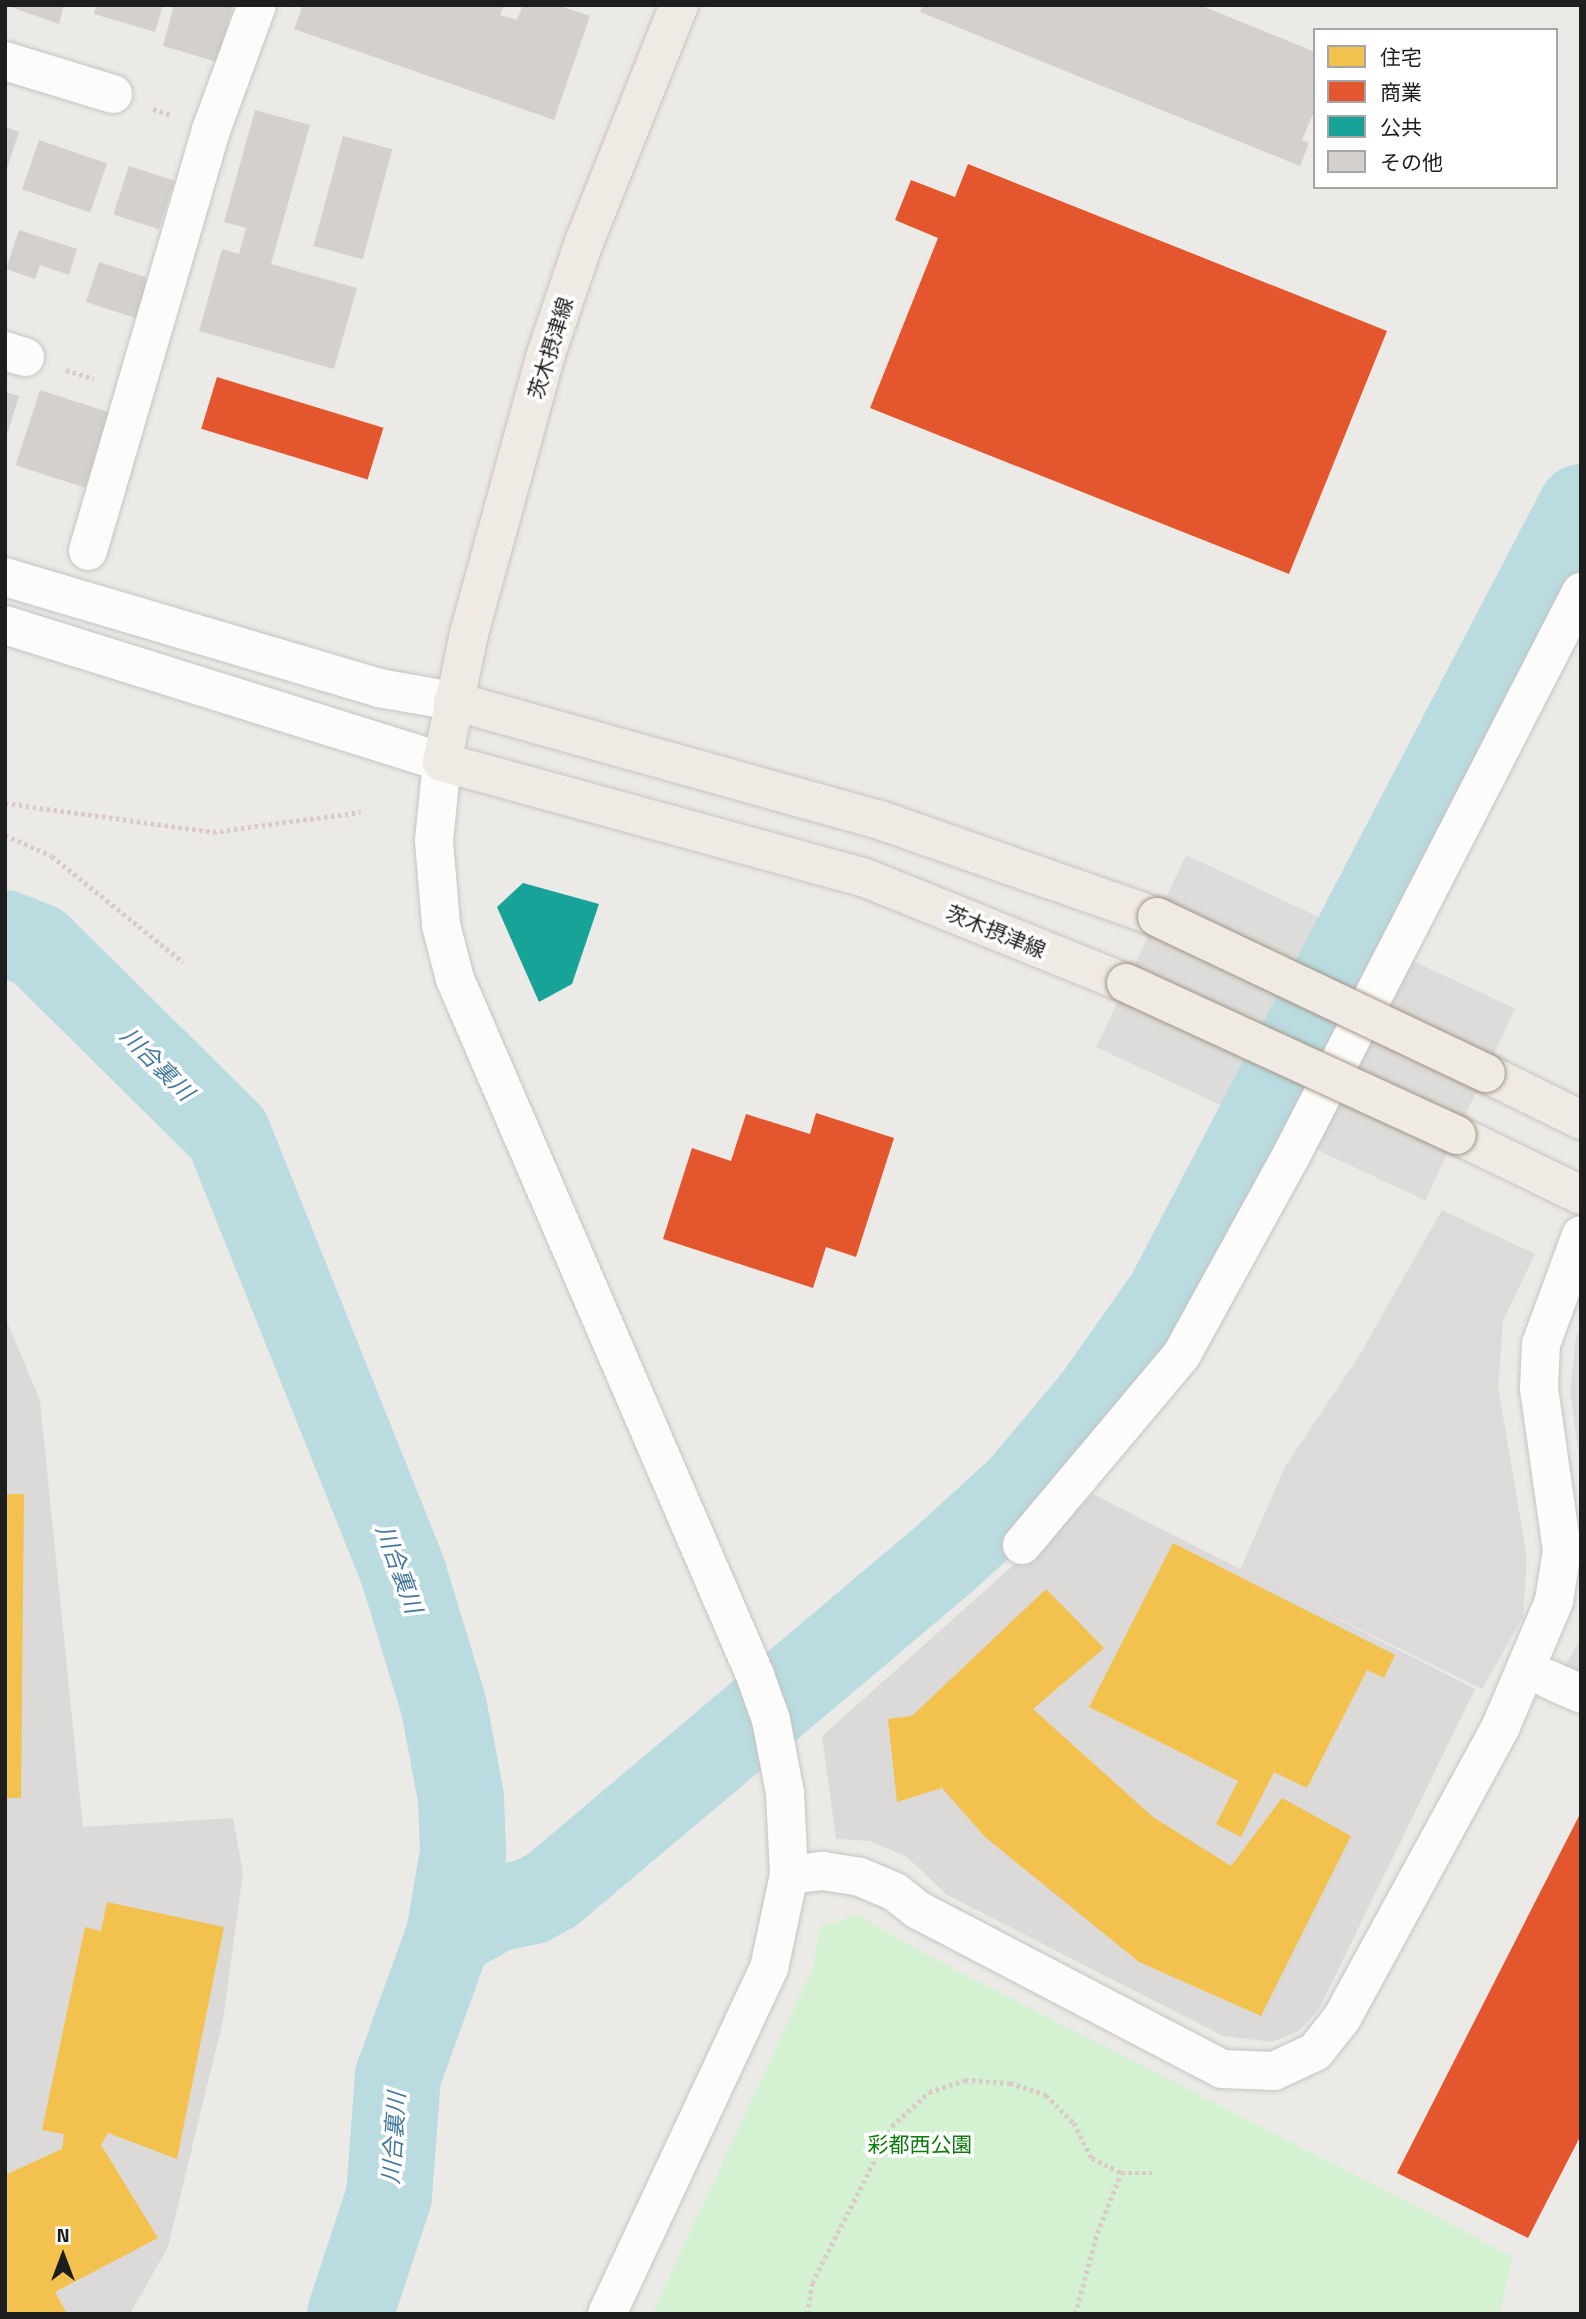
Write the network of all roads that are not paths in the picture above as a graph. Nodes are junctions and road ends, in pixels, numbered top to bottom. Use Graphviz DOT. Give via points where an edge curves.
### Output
graph roads {
  1 [pos="257,5"];
  2 [pos="680,5"];
  3 [pos="5,61"];
  4 [pos="113,94"];
  5 [pos="88,551"];
  6 [pos="5,577"];
  7 [pos="1581,592"];
  8 [pos="5,625"];
  9 [pos="453,701"];
  10 [pos="442,762"];
  11 [pos="1581,1120"];
  12 [pos="1581,1195"];
  13 [pos="1578,1247"];
  14 [pos="1022,1545"];
  15 [pos="789,1875"];
  16 [pos="607,2314"];
  1 -- 5 [label="street" via="211,130"];
  2 -- 9 [label="main road, 茨木摂津線" via="584,242 546,354"];
  3 -- 4 [label="street"];
  6 -- 9 [label="street" via="379,688"];
  7 -- 14 [label="street" via="1292,1154 1182,1354"];
  8 -- 10 [label="street"];
  9 -- 10 [label="main road, 茨木摂津線"];
  9 -- 11 [label="main road, bridge" via="877,819 1157,916"];
  10 -- 12 [label="main road, 茨木摂津線, bridge" via="863,877 1126,983"];
  10 -- 15 [label="street" via="434,841 440,925 456,979 769,1711 783,1778"];
  13 -- 15 [label="street" via="1541,1345 1539,1388 1562,1550 1554,1601 1501,1726 1342,2018 1315,2052 1274,2071 1222,2069 918,1910 895,1892 860,1877 822,1871"];
  15 -- 16 [label="street" via="769,1968"];
}
